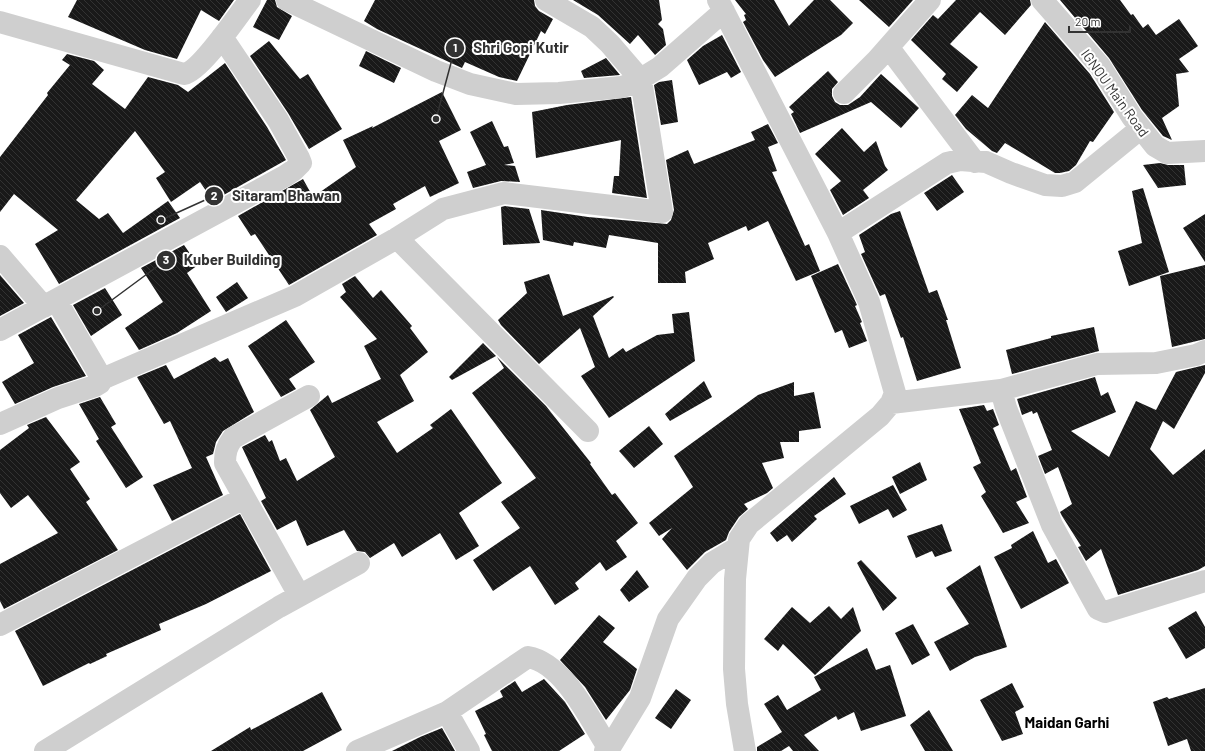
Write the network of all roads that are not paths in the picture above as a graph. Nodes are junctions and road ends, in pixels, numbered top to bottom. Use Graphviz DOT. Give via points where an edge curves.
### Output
graph roads {
  1 [pos="250,0"];
  2 [pos="287,0"];
  3 [pos="546,0"];
  4 [pos="930,0"];
  5 [pos="1042,0"];
  6 [pos="721,6"];
  7 [pos="0,22"];
  8 [pos="222,37"];
  9 [pos="889,48"];
  10 [pos="641,80"];
  11 [pos="844,92"];
  12 [pos="1140,130"];
  13 [pos="1205,152"];
  14 [pos="976,162"];
  15 [pos="838,233"];
  16 [pos="397,238"];
  17 [pos="0,256"];
  18 [pos="50,303"];
  19 [pos="0,330"];
  20 [pos="1205,352"];
  21 [pos="102,379"];
  22 [pos="1001,390"];
  23 [pos="308,396"];
  24 [pos="891,403"];
  25 [pos="0,424"];
  26 [pos="588,431"];
  27 [pos="244,498"];
  28 [pos="737,548"];
  29 [pos="359,563"];
  30 [pos="1205,581"];
  31 [pos="300,595"];
  32 [pos="0,625"];
  33 [pos="447,712"];
  34 [pos="68,745"];
  35 [pos="607,750"];
  36 [pos="45,751"];
  37 [pos="357,751"];
  38 [pos="469,751"];
  39 [pos="745,751"];
  1 -- 8 [label="street"];
  2 -- 10 [label="street" via="436,71 490,89 516,94 559,93 622,87"];
  3 -- 10 [label="street" via="592,27"];
  4 -- 9 [label="street"];
  5 -- 12 [label="street, IGNOU Main Road" via="1100,66"];
  6 -- 10 [label="street" via="660,67"];
  6 -- 15 [label="street"];
  7 -- 8 [label="street" via="184,74 193,70"];
  8 -- 18 [label="street" via="278,120 301,163 285,176"];
  9 -- 11 [label="street"];
  9 -- 14 [label="street"];
  10 -- 16 [label="street" via="662,212 504,193 443,209"];
  12 -- 13 [label="street, IGNOU Main Road" via="1155,146 1167,153"];
  12 -- 14 [label="street" via="1075,182 1062,186 1045,185 1011,174 986,162"];
  14 -- 15 [label="street" via="960,160 947,163"];
  15 -- 24 [label="street" via="869,302 892,381 894,393"];
  16 -- 21 [label="street" via="295,296"];
  16 -- 26 [label="street"];
  17 -- 18 [label="street"];
  18 -- 19 [label="street"];
  18 -- 21 [label="street"];
  20 -- 22 [label="street" via="1156,363 1098,364"];
  21 -- 25 [label="street" via="95,386 58,398"];
  22 -- 24 [label="street"];
  22 -- 30 [label="street" via="1052,525 1098,609 1105,612"];
  23 -- 27 [label="street" via="233,438 228,445 225,463"];
  24 -- 28 [label="street" via="880,416 749,524 739,539"];
  27 -- 31 [label="street"];
  27 -- 32 [label="street"];
  28 -- 35 [label="street" via="712,563 697,578 668,619 640,698"];
  28 -- 39 [label="street" via="734,669"];
  29 -- 31 [label="street"];
  31 -- 34 [label="street"];
  33 -- 35 [label="street" via="528,657 535,658 561,677"];
  33 -- 37 [label="street"];
  33 -- 38 [label="street"];
  34 -- 36 [label="street"];
}
